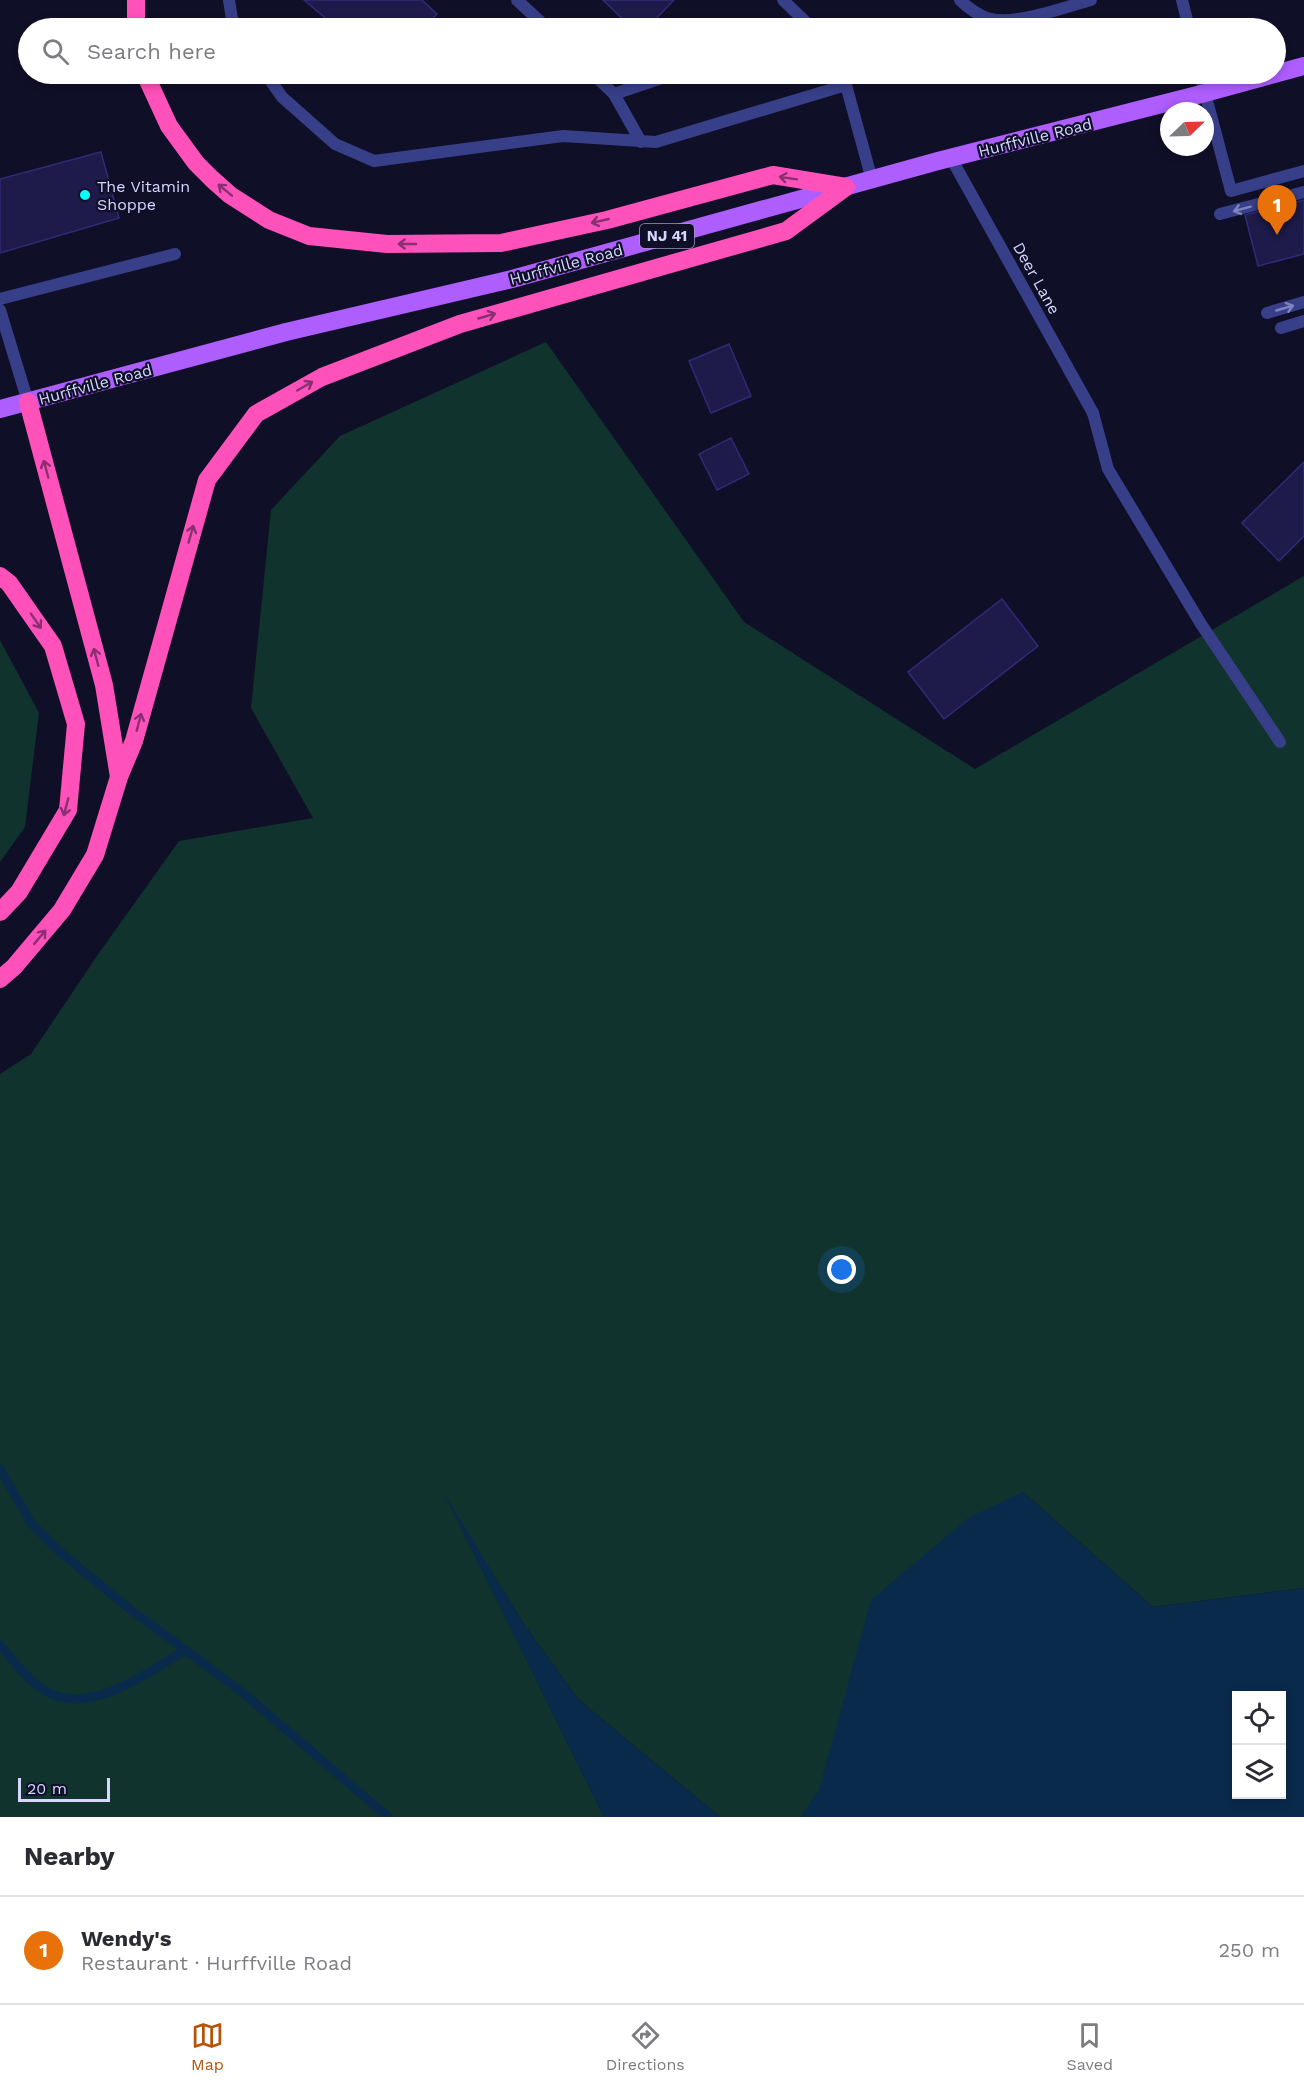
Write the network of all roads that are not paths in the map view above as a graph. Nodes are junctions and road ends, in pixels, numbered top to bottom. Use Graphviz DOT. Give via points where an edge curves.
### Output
graph roads {
  1 [pos="136,0"];
  2 [pos="229,0"];
  3 [pos="517,0"];
  4 [pos="783,0"];
  5 [pos="960,0"];
  6 [pos="1091,0"];
  7 [pos="1182,0"];
  8 [pos="136,18"];
  9 [pos="232,18"];
  10 [pos="536,18"];
  11 [pos="797,18"];
  12 [pos="986,18"];
  13 [pos="1023,18"];
  14 [pos="1186,18"];
  15 [pos="1304,66"];
  16 [pos="1286,71"];
  17 [pos="150,84"];
  18 [pos="273,84"];
  19 [pos="604,84"];
  20 [pos="644,84"];
  21 [pos="829,84"];
  22 [pos="845,84"];
  23 [pos="1203,84"];
  24 [pos="1238,84"];
  25 [pos="1205,93"];
  26 [pos="614,94"];
  27 [pos="641,142"];
  28 [pos="951,158"];
  29 [pos="1304,171"];
  30 [pos="872,180"];
  31 [pos="846,187"];
  32 [pos="1304,192"];
  33 [pos="1220,214"];
  34 [pos="176,255"];
  35 [pos="0,299"];
  36 [pos="1304,302"];
  37 [pos="0,310"];
  38 [pos="1267,313"];
  39 [pos="1304,321"];
  40 [pos="1281,328"];
  41 [pos="28,402"];
  42 [pos="0,409"];
  43 [pos="0,576"];
  44 [pos="1280,742"];
  45 [pos="119,777"];
  46 [pos="0,912"];
  47 [pos="0,979"];
  1 -- 8 [label="highway"];
  2 -- 9 [label="street"];
  3 -- 10 [label="street"];
  4 -- 11 [label="street"];
  5 -- 12 [label="street"];
  6 -- 13 [label="street"];
  7 -- 14 [label="street"];
  15 -- 16 [label="main road, Hurffville Road / NJ 41"];
  31 -- 17 [label="highway, one-way" via="773,175 607,220 501,243 387,244 309,236 269,220 212,179 169,126"];
  18 -- 27 [label="street" via="282,97 335,144 374,161 563,136"];
  19 -- 26 [label="street"];
  20 -- 26 [label="street"];
  21 -- 27 [label="street" via="656,142"];
  22 -- 30 [label="street"];
  23 -- 25 [label="street"];
  24 -- 25 [label="main road, Hurffville Road / NJ 41"];
  25 -- 28 [label="main road, Hurffville Road / NJ 41"];
  25 -- 29 [label="street" via="1231,191"];
  26 -- 27 [label="street"];
  28 -- 30 [label="main road, Hurffville Road / NJ 41"];
  28 -- 44 [label="street, Deer Lane" via="1094,413 1108,469 1201,624"];
  30 -- 31 [label="main road, Hurffville Road / NJ 41"];
  31 -- 41 [label="main road, Hurffville Road / NJ 41" via="512,279 286,332"];
  45 -- 31 [label="highway, one-way" via="134,741 207,480 256,414 321,377 460,324 786,231"];
  32 -- 33 [label="street, one-way"];
  34 -- 35 [label="street"];
  38 -- 36 [label="street, one-way"];
  37 -- 41 [label="street"];
  39 -- 40 [label="street"];
  41 -- 42 [label="main road, Hurffville Road / NJ 41"];
  45 -- 41 [label="highway, one-way" via="104,685"];
  43 -- 46 [label="highway, one-way" via="53,646 76,724 68,810 19,892"];
  47 -- 45 [label="highway, one-way" via="62,910 95,855"];
}
